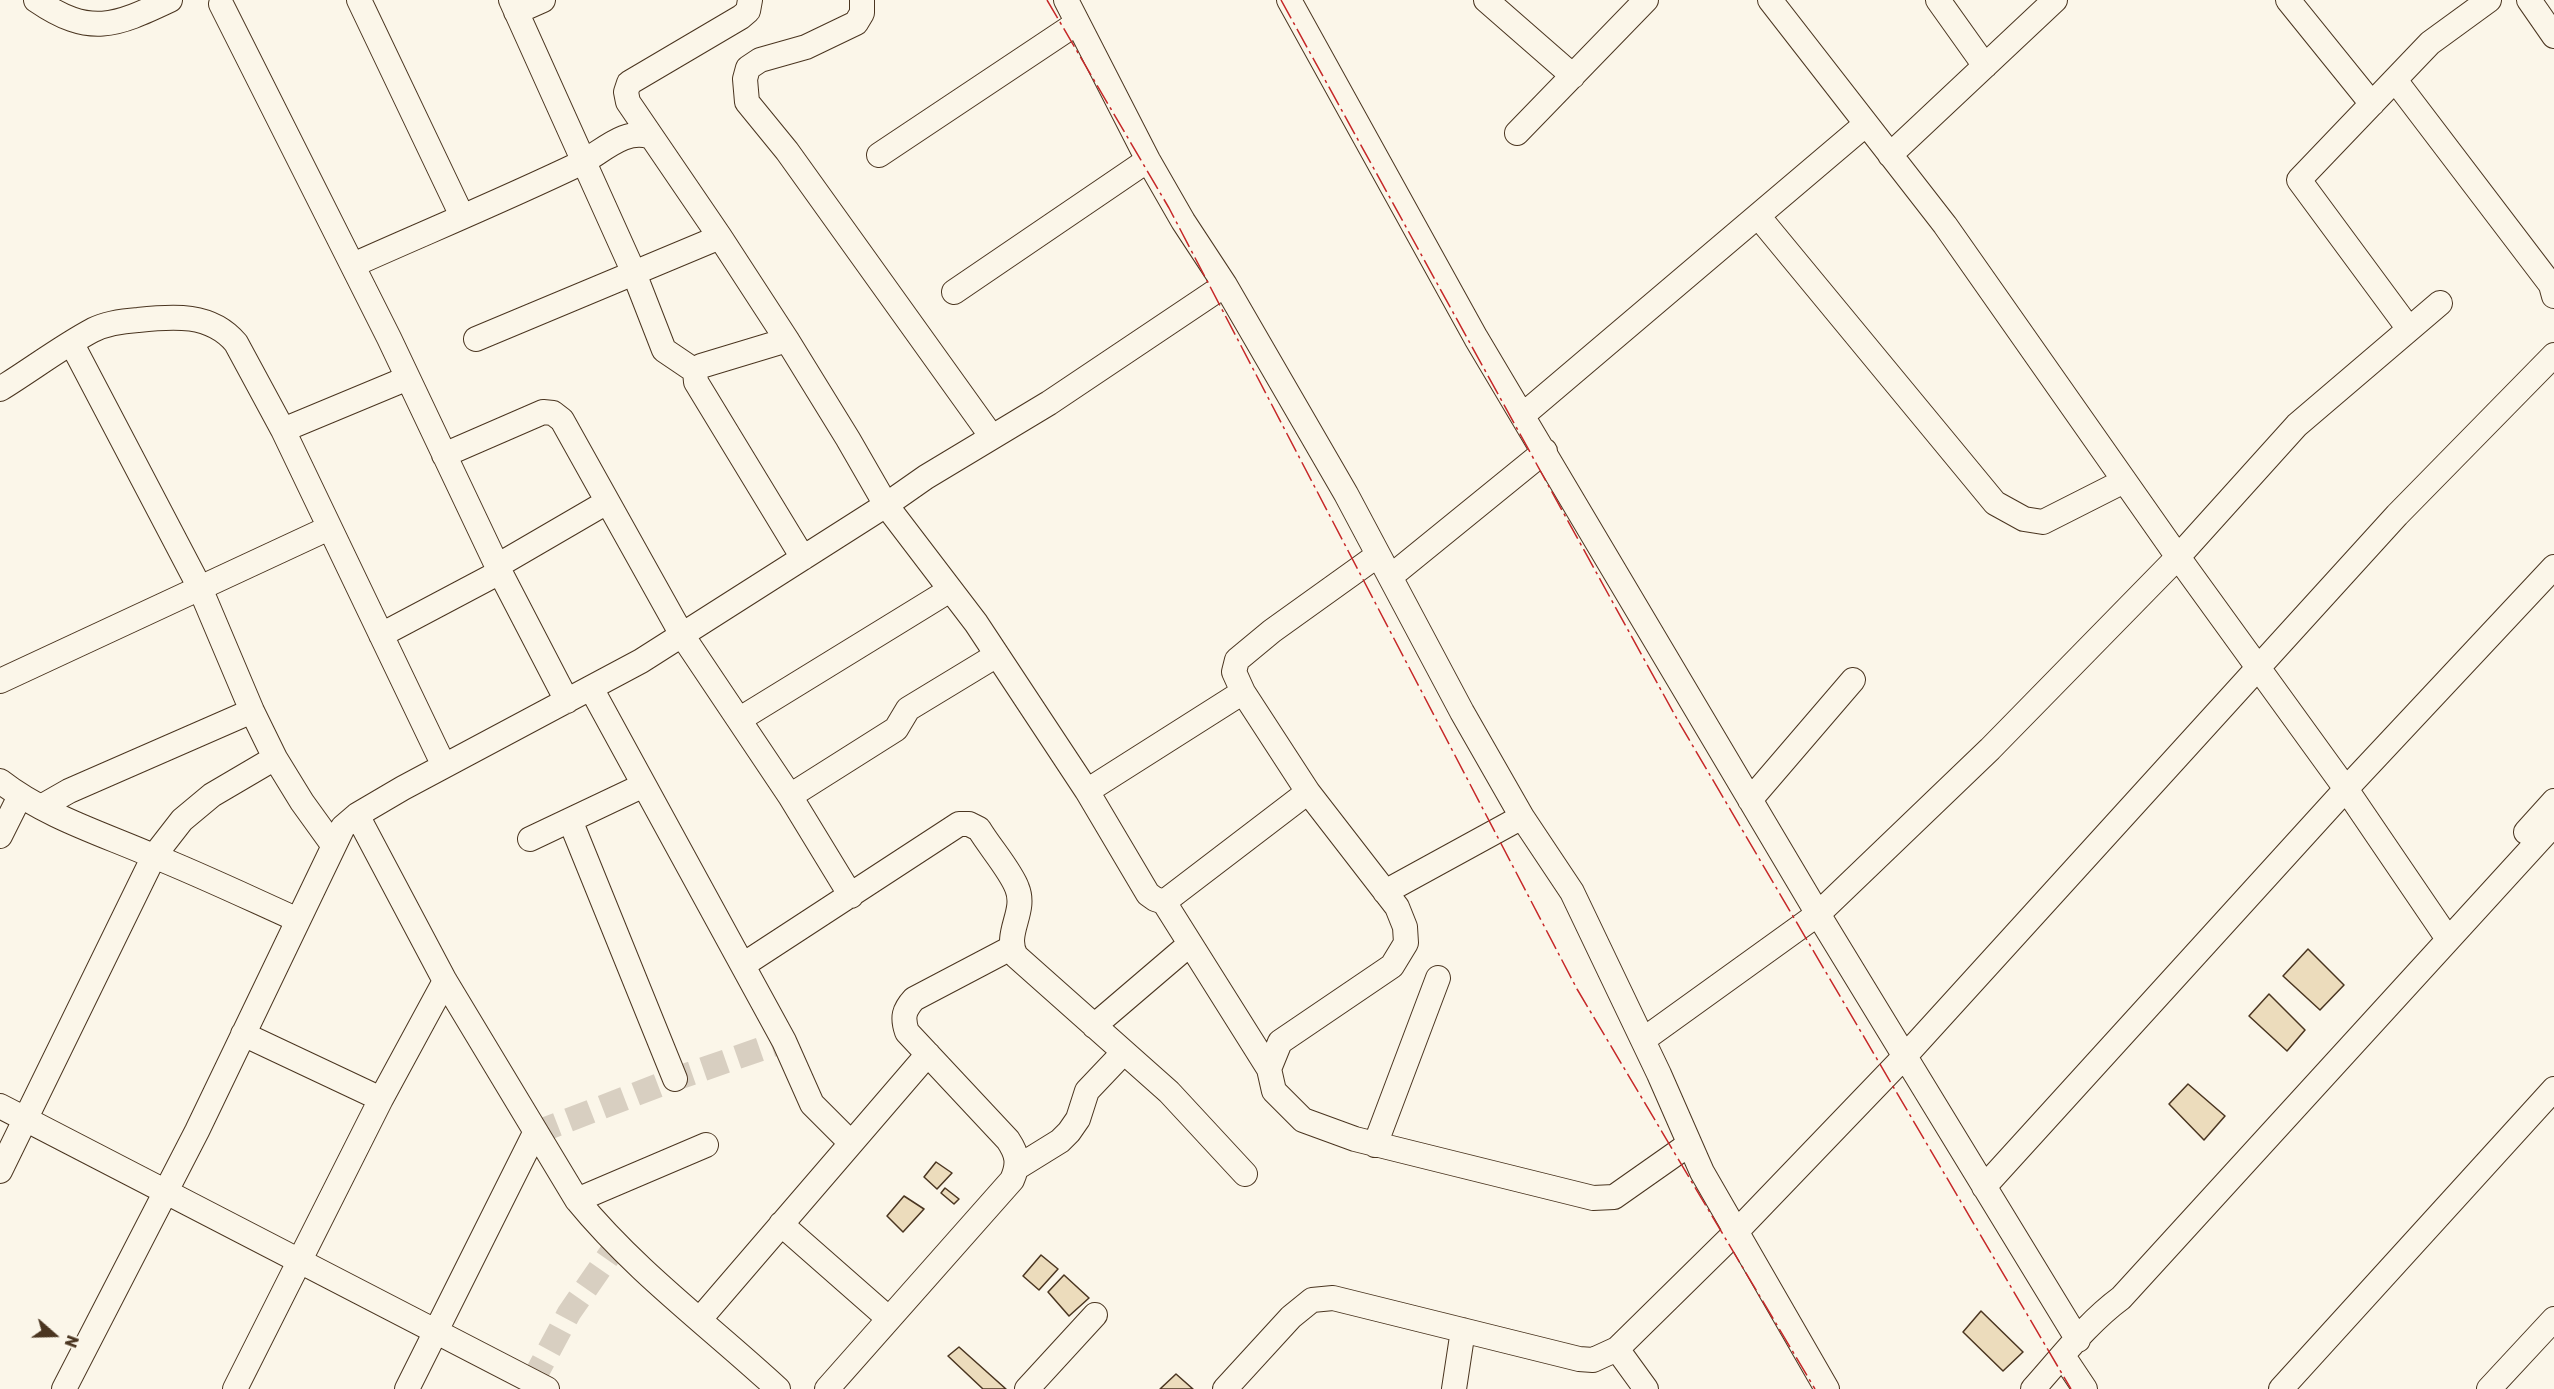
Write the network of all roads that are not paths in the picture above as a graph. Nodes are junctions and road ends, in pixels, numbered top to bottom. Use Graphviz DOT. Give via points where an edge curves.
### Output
graph roads {
  1 [pos="36,0"];
  2 [pos="170,0"];
  3 [pos="359,0"];
  4 [pos="543,0"];
  5 [pos="750,0"];
  6 [pos="862,0"];
  7 [pos="1066,0"];
  8 [pos="1289,0"];
  9 [pos="1486,0"];
  10 [pos="1646,0"];
  11 [pos="1770,0"];
  12 [pos="1938,0"];
  13 [pos="2055,0"];
  14 [pos="2288,0"];
  15 [pos="2529,0"];
  16 [pos="2477,3"];
  17 [pos="221,4"];
  18 [pos="148,6"];
  19 [pos="513,6"];
  20 [pos="1077,23"];
  21 [pos="2554,36"];
  22 [pos="1985,66"];
  23 [pos="1573,75"];
  24 [pos="2395,80"];
  25 [pos="2372,104"];
  26 [pos="1866,124"];
  27 [pos="1517,133"];
  28 [pos="651,137"];
  29 [pos="879,155"];
  30 [pos="1890,155"];
  31 [pos="1148,160"];
  32 [pos="583,161"];
  33 [pos="462,216"];
  34 [pos="1758,216"];
  35 [pos="720,237"];
  36 [pos="353,265"];
  37 [pos="634,273"];
  38 [pos="1225,285"];
  39 [pos="954,292"];
  40 [pos="2554,296"];
  41 [pos="2440,303"];
  42 [pos="2409,329"];
  43 [pos="476,339"];
  44 [pos="787,340"];
  45 [pos="72,344"];
  46 [pos="2554,356"];
  47 [pos="695,371"];
  48 [pos="408,378"];
  49 [pos="0,389"];
  50 [pos="1523,415"];
  51 [pos="283,430"];
  52 [pos="992,437"];
  53 [pos="1545,451"];
  54 [pos="444,454"];
  55 [pos="2124,481"];
  56 [pos="607,502"];
  57 [pos="886,506"];
  58 [pos="329,528"];
  59 [pos="1378,555"];
  60 [pos="2178,557"];
  61 [pos="803,558"];
  62 [pos="2554,567"];
  63 [pos="498,569"];
  64 [pos="1390,577"];
  65 [pos="200,588"];
  66 [pos="950,590"];
  67 [pos="381,634"];
  68 [pos="682,635"];
  69 [pos="997,655"];
  70 [pos="2259,669"];
  71 [pos="1853,680"];
  72 [pos="0,681"];
  73 [pos="591,688"];
  74 [pos="1243,692"];
  75 [pos="567,701"];
  76 [pos="252,711"];
  77 [pos="740,719"];
  78 [pos="275,758"];
  79 [pos="444,766"];
  80 [pos="0,781"];
  81 [pos="644,785"];
  82 [pos="2346,789"];
  83 [pos="1087,791"];
  84 [pos="1308,792"];
  85 [pos="20,796"];
  86 [pos="789,796"];
  87 [pos="1750,800"];
  88 [pos="2554,801"];
  89 [pos="41,807"];
  90 [pos="357,815"];
  91 [pos="1522,817"];
  92 [pos="570,820"];
  93 [pos="2554,824"];
  94 [pos="0,836"];
  95 [pos="530,839"];
  96 [pos="333,845"];
  97 [pos="154,856"];
  98 [pos="1385,892"];
  99 [pos="851,896"];
  100 [pos="1164,902"];
  101 [pos="1818,914"];
  102 [pos="298,920"];
  103 [pos="2443,932"];
  104 [pos="1190,944"];
  105 [pos="1011,948"];
  106 [pos="743,965"];
  107 [pos="1438,978"];
  108 [pos="445,981"];
  109 [pos="1094,1026"];
  110 [pos="243,1034"];
  111 [pos="1643,1040"];
  112 [pos="1124,1052"];
  113 [pos="928,1054"];
  114 [pos="1906,1055"];
  115 [pos="1269,1068"];
  116 [pos="675,1079"];
  117 [pos="2554,1089"];
  118 [pos="381,1099"];
  119 [pos="0,1106"];
  120 [pos="25,1119"];
  121 [pos="535,1133"];
  122 [pos="851,1143"];
  123 [pos="706,1145"];
  124 [pos="1375,1145"];
  125 [pos="1689,1145"];
  126 [pos="1018,1167"];
  127 [pos="0,1171"];
  128 [pos="1245,1174"];
  129 [pos="1984,1187"];
  130 [pos="166,1191"];
  131 [pos="577,1200"];
  132 [pos="781,1224"];
  133 [pos="1736,1232"];
  134 [pos="300,1261"];
  135 [pos="1095,1315"];
  136 [pos="888,1318"];
  137 [pos="700,1319"];
  138 [pos="2554,1319"];
  139 [pos="1463,1330"];
  140 [pos="438,1331"];
  141 [pos="2071,1348"];
  142 [pos="1617,1349"];
  143 [pos="64,1389"];
  144 [pos="235,1389"];
  145 [pos="407,1389"];
  146 [pos="547,1389"];
  147 [pos="778,1389"];
  148 [pos="827,1389"];
  149 [pos="1027,1389"];
  150 [pos="1225,1389"];
  151 [pos="1454,1389"];
  152 [pos="1646,1389"];
  153 [pos="1827,1389"];
  154 [pos="2032,1389"];
  155 [pos="2085,1389"];
  156 [pos="2281,1389"];
  157 [pos="2489,1389"];
  1 -- 18 [label="street" via="73,21 110,25"];
  2 -- 18 [label="street"];
  3 -- 33 [label="street"];
  4 -- 19 [label="street"];
  5 -- 28 [label="street" via="741,17 629,83 628,102"];
  6 -- 52 [label="street" via="862,13 856,23 748,68 747,102 794,161"];
  7 -- 20 [label="street"];
  8 -- 50 [label="street"];
  9 -- 23 [label="street"];
  10 -- 23 [label="street"];
  11 -- 26 [label="street"];
  12 -- 22 [label="street"];
  13 -- 22 [label="street"];
  14 -- 25 [label="street"];
  15 -- 21 [label="street"];
  16 -- 24 [label="street" via="2430,43"];
  17 -- 36 [label="street"];
  19 -- 32 [label="street"];
  20 -- 29 [label="street"];
  20 -- 31 [label="street"];
  22 -- 30 [label="street"];
  23 -- 27 [label="street"];
  24 -- 25 [label="street"];
  24 -- 40 [label="street" via="2552,285"];
  25 -- 42 [label="street" via="2299,180"];
  26 -- 30 [label="street"];
  26 -- 34 [label="street"];
  28 -- 32 [label="street" via="632,135"];
  28 -- 35 [label="street"];
  30 -- 55 [label="street" via="1945,225"];
  31 -- 38 [label="street"];
  31 -- 39 [label="street"];
  32 -- 33 [label="street"];
  32 -- 37 [label="street"];
  33 -- 36 [label="street"];
  34 -- 50 [label="street"];
  34 -- 55 [label="street" via="1995,503 2024,519 2043,522"];
  35 -- 37 [label="street"];
  35 -- 44 [label="street"];
  36 -- 48 [label="street"];
  37 -- 43 [label="street"];
  37 -- 47 [label="street" via="664,350"];
  38 -- 52 [label="street"];
  38 -- 59 [label="street"];
  41 -- 42 [label="street"];
  42 -- 60 [label="street" via="2297,425"];
  44 -- 47 [label="street"];
  44 -- 57 [label="street"];
  45 -- 49 [label="street"];
  45 -- 51 [label="street" via="95,329 120,322 173,316 191,317 215,326 236,343"];
  45 -- 65 [label="street"];
  46 -- 70 [label="street" via="2397,515"];
  47 -- 61 [label="street" via="696,382"];
  48 -- 51 [label="street"];
  48 -- 54 [label="street"];
  50 -- 53 [label="street"];
  51 -- 58 [label="street"];
  52 -- 57 [label="street"];
  53 -- 64 [label="street"];
  53 -- 87 [label="street"];
  54 -- 56 [label="street" via="543,412 553,413 562,420"];
  54 -- 63 [label="street"];
  55 -- 60 [label="street"];
  56 -- 63 [label="street"];
  56 -- 68 [label="street"];
  57 -- 61 [label="street"];
  57 -- 66 [label="street"];
  58 -- 65 [label="street"];
  58 -- 67 [label="street"];
  59 -- 64 [label="street"];
  59 -- 74 [label="street" via="1237,660 1234,672"];
  60 -- 70 [label="street"];
  60 -- 101 [label="street" via="1990,749"];
  61 -- 68 [label="street"];
  62 -- 82 [label="street"];
  63 -- 67 [label="street"];
  63 -- 75 [label="street"];
  64 -- 91 [label="street"];
  65 -- 72 [label="street"];
  65 -- 76 [label="street"];
  66 -- 69 [label="street"];
  66 -- 77 [label="street"];
  67 -- 79 [label="street"];
  68 -- 73 [label="street"];
  68 -- 77 [label="street"];
  69 -- 83 [label="street"];
  69 -- 86 [label="street" via="908,709 896,729"];
  70 -- 82 [label="street"];
  70 -- 114 [label="street"];
  71 -- 87 [label="street"];
  73 -- 75 [label="street"];
  73 -- 81 [label="street"];
  74 -- 83 [label="street"];
  74 -- 84 [label="street"];
  75 -- 79 [label="street"];
  76 -- 78 [label="street"];
  76 -- 89 [label="street"];
  77 -- 86 [label="street"];
  78 -- 96 [label="street"];
  78 -- 97 [label="street" via="212,795 182,820"];
  79 -- 90 [label="street"];
  80 -- 85 [label="street"];
  81 -- 92 [label="street"];
  81 -- 106 [label="street"];
  82 -- 103 [label="street"];
  82 -- 129 [label="street"];
  83 -- 100 [label="street" via="1149,894"];
  84 -- 98 [label="street"];
  84 -- 100 [label="street"];
  85 -- 89 [label="street"];
  85 -- 94 [label="street"];
  86 -- 99 [label="street"];
  87 -- 101 [label="street"];
  88 -- 103 [label="street"];
  89 -- 97 [label="street"];
  90 -- 96 [label="street" via="343,827"];
  90 -- 108 [label="street"];
  91 -- 98 [label="street"];
  91 -- 111 [label="street" via="1572,892"];
  92 -- 95 [label="street"];
  92 -- 116 [label="street"];
  93 -- 103 [label="street"];
  96 -- 102 [label="street"];
  97 -- 102 [label="street"];
  97 -- 120 [label="street"];
  98 -- 115 [label="street" via="1405,927 1406,943 1392,966 1280,1042"];
  99 -- 105 [label="street" via="959,825 969,824 979,829 1018,889"];
  99 -- 106 [label="street"];
  100 -- 104 [label="street"];
  101 -- 111 [label="street"];
  101 -- 114 [label="street"];
  102 -- 110 [label="street"];
  103 -- 141 [label="street" via="2129,1289 2098,1315"];
  104 -- 109 [label="street"];
  104 -- 115 [label="street"];
  105 -- 109 [label="street"];
  105 -- 113 [label="street" via="914,999 905,1009 907,1032"];
  106 -- 122 [label="street" via="812,1104"];
  107 -- 124 [label="street"];
  108 -- 118 [label="street"];
  108 -- 121 [label="street"];
  109 -- 112 [label="street"];
  110 -- 118 [label="street"];
  110 -- 130 [label="street"];
  111 -- 125 [label="street"];
  112 -- 126 [label="street" via="1087,1091 1070,1132"];
  112 -- 128 [label="street" via="1169,1092"];
  113 -- 122 [label="street"];
  113 -- 126 [label="street" via="1008,1140 1016,1152"];
  114 -- 129 [label="street"];
  114 -- 133 [label="street"];
  115 -- 124 [label="street" via="1274,1091 1303,1120"];
  117 -- 156 [label="street"];
  118 -- 134 [label="street"];
  119 -- 120 [label="street"];
  120 -- 127 [label="street"];
  120 -- 130 [label="street"];
  121 -- 131 [label="street"];
  121 -- 140 [label="street"];
  122 -- 132 [label="street"];
  123 -- 131 [label="street"];
  124 -- 125 [label="street" via="1593,1198 1614,1197"];
  125 -- 133 [label="street"];
  126 -- 136 [label="street" via="1012,1180"];
  129 -- 141 [label="street" via="2020,1242"];
  130 -- 134 [label="street"];
  130 -- 143 [label="street"];
  131 -- 137 [label="street" via="617,1244"];
  132 -- 136 [label="street"];
  132 -- 137 [label="street"];
  133 -- 142 [label="street"];
  133 -- 153 [label="street"];
  134 -- 140 [label="street"];
  134 -- 144 [label="street"];
  135 -- 149 [label="street"];
  136 -- 148 [label="street"];
  137 -- 147 [label="street"];
  138 -- 157 [label="street"];
  139 -- 142 [label="street" via="1579,1359 1593,1360"];
  139 -- 150 [label="street" via="1333,1298 1312,1300 1291,1317"];
  139 -- 151 [label="street"];
  140 -- 145 [label="street"];
  140 -- 146 [label="street"];
  141 -- 154 [label="street"];
  141 -- 155 [label="street"];
  142 -- 152 [label="street"];
}
